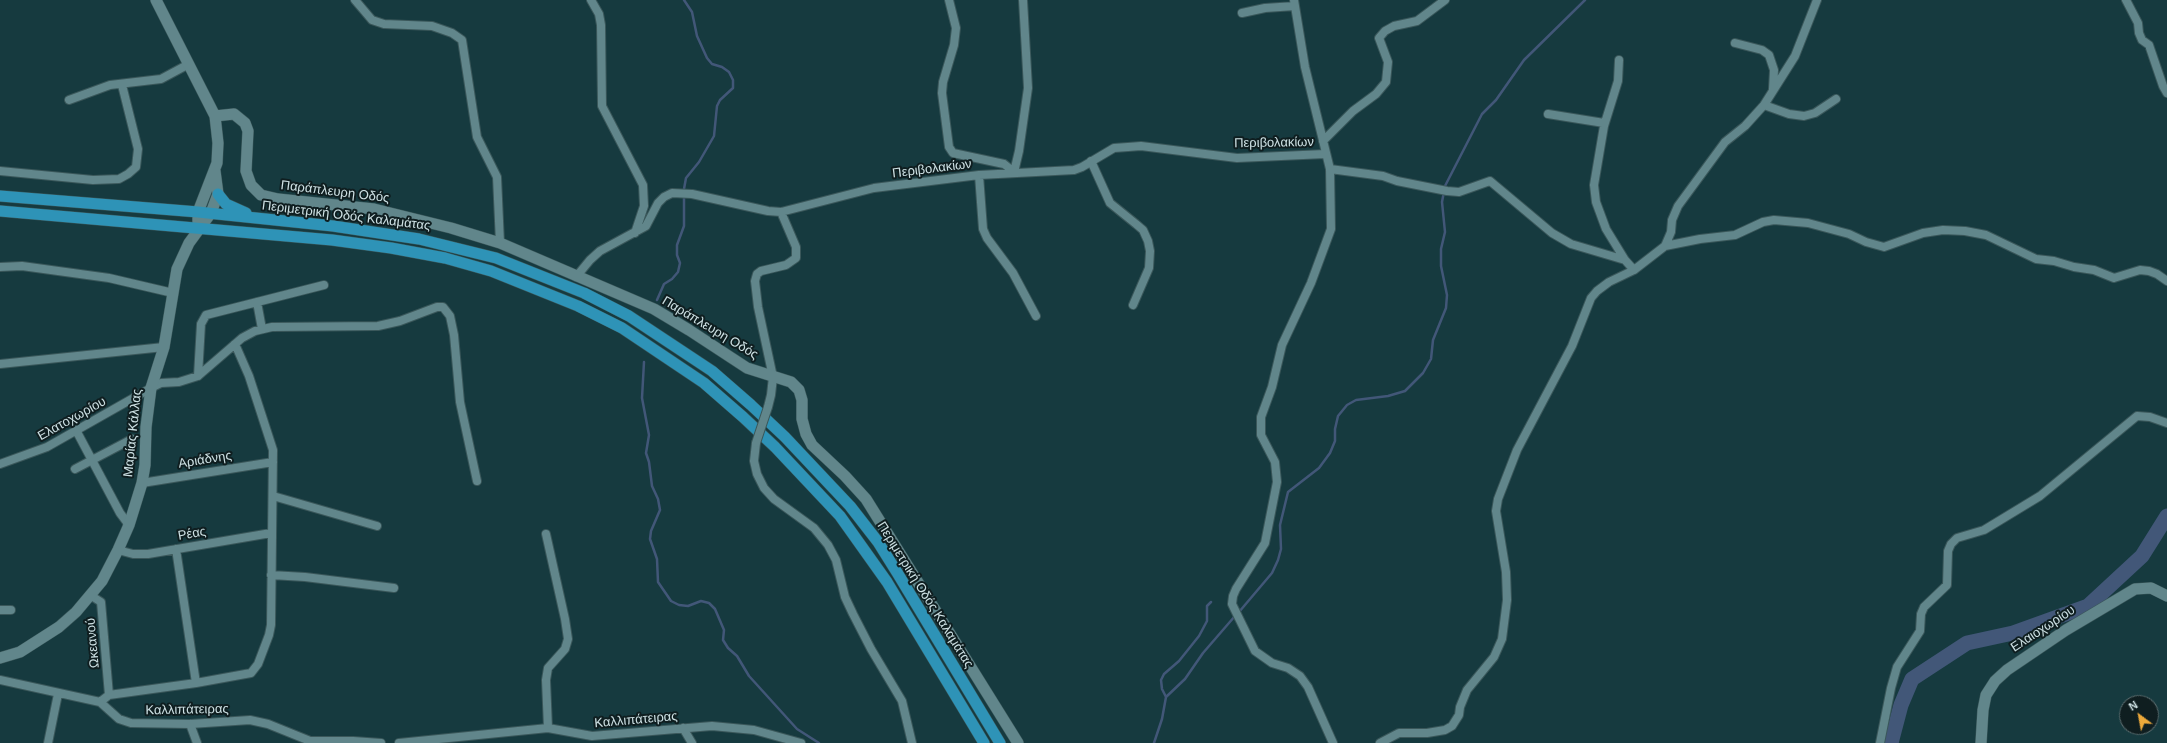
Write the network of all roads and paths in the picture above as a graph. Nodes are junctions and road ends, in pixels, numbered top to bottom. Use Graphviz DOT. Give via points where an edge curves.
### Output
graph roads {
  1 [pos="156,0"];
  2 [pos="355,0"];
  3 [pos="590,0"];
  4 [pos="949,0"];
  5 [pos="1023,0"];
  6 [pos="1445,0"];
  7 [pos="1817,0"];
  8 [pos="2126,0"];
  9 [pos="1295,3"];
  10 [pos="1242,13"];
  11 [pos="1735,43"];
  12 [pos="1619,60"];
  13 [pos="189,64"];
  14 [pos="122,85"];
  15 [pos="1772,90"];
  16 [pos="2167,93"];
  17 [pos="1836,99"];
  18 [pos="69,100"];
  19 [pos="1764,105"];
  20 [pos="1548,114"];
  21 [pos="216,116"];
  22 [pos="1604,123"];
  23 [pos="1323,141"];
  24 [pos="1325,154"];
  25 [pos="1091,161"];
  26 [pos="1330,169"];
  27 [pos="0,171"];
  28 [pos="215,171"];
  29 [pos="1014,172"];
  30 [pos="979,175"];
  31 [pos="218,194"];
  32 [pos="0,196"];
  33 [pos="0,211"];
  34 [pos="198,212"];
  35 [pos="781,212"];
  36 [pos="211,213"];
  37 [pos="272,220"];
  38 [pos="198,229"];
  39 [pos="635,233"];
  40 [pos="500,243"];
  41 [pos="1665,246"];
  42 [pos="1625,260"];
  43 [pos="0,267"];
  44 [pos="1634,270"];
  45 [pos="576,277"];
  46 [pos="2167,282"];
  47 [pos="324,285"];
  48 [pos="173,293"];
  49 [pos="257,302"];
  50 [pos="1133,305"];
  51 [pos="1036,316"];
  52 [pos="262,329"];
  53 [pos="235,344"];
  54 [pos="164,347"];
  55 [pos="0,364"];
  56 [pos="198,376"];
  57 [pos="773,377"];
  58 [pos="151,388"];
  59 [pos="2167,423"];
  60 [pos="77,432"];
  61 [pos="132,439"];
  62 [pos="92,460"];
  63 [pos="273,462"];
  64 [pos="0,464"];
  65 [pos="75,469"];
  66 [pos="477,481"];
  67 [pos="142,482"];
  68 [pos="273,496"];
  69 [pos="129,525"];
  70 [pos="377,526"];
  71 [pos="271,533"];
  72 [pos="546,534"];
  73 [pos="176,549"];
  74 [pos="118,550"];
  75 [pos="272,575"];
  76 [pos="394,588"];
  77 [pos="90,595"];
  78 [pos="2167,596"];
  79 [pos="0,610"];
  80 [pos="11,610"];
  81 [pos="0,658"];
  82 [pos="0,680"];
  83 [pos="196,683"];
  84 [pos="58,694"];
  85 [pos="109,695"];
  86 [pos="100,702"];
  87 [pos="190,724"];
  88 [pos="548,728"];
  89 [pos="683,728"];
  90 [pos="310,742"];
  91 [pos="48,743"];
  92 [pos="197,743"];
  93 [pos="381,743"];
  94 [pos="400,743"];
  95 [pos="692,743"];
  96 [pos="801,743"];
  97 [pos="912,743"];
  98 [pos="984,743"];
  99 [pos="1000,743"];
  100 [pos="1018,743"];
  101 [pos="1333,743"];
  102 [pos="1380,743"];
  103 [pos="1880,743"];
  104 [pos="1981,743"];
  1 -- 13 [label="street"];
  2 -- 40 [label="street" via="372,20 384,24 432,26 452,33 462,40 477,138 497,177"];
  3 -- 39 [label="street" via="599,14 601,25 602,106 643,186 644,206"];
  4 -- 29 [label="street" via="956,28 954,46 943,82 947,141 953,153 1004,164"];
  5 -- 29 [label="street" via="1028,88"];
  6 -- 23 [label="street" via="1417,21 1394,26 1385,31 1379,38 1388,62 1386,82"];
  7 -- 15 [label="street" via="1795,56"];
  8 -- 16 [label="street" via="2138,23 2142,40 2149,45"];
  9 -- 10 [label="street"];
  9 -- 23 [label="street" via="1305,67"];
  11 -- 15 [label="street" via="1762,50 1769,55 1774,70"];
  12 -- 22 [label="street" via="1618,81"];
  13 -- 14 [label="street" via="161,80"];
  13 -- 21 [label="street"];
  14 -- 18 [label="street" via="110,85"];
  14 -- 27 [label="street" via="138,149 136,167 128,174 119,178 93,180"];
  15 -- 19 [label="street"];
  17 -- 19 [label="street" via="1804,116 1789,114"];
  19 -- 41 [label="street" via="1745,126 1725,142 1678,206"];
  20 -- 22 [label="street"];
  21 -- 28 [label="street" via="218,150"];
  21 -- 40 [label="street, Παράπλευρη Οδός" via="234,114 244,123 248,131 245,165 247,177 261,195 374,209"];
  22 -- 42 [label="street" via="1594,185 1596,202 1606,229"];
  23 -- 24 [label="street"];
  24 -- 25 [label="street, Περιβολακίων" via="1237,158 1141,146 1114,148"];
  24 -- 26 [label="street"];
  25 -- 29 [label="street, Περιβολακίων" via="1074,170"];
  25 -- 50 [label="street" via="1110,203 1143,230 1148,240 1149,268"];
  26 -- 42 [label="street" via="1383,176 1444,191 1459,192 1490,181 1558,237 1570,244"];
  26 -- 101 [label="street" via="1331,229 1311,283 1282,344 1272,387 1261,418 1261,435 1277,472 1268,534 1254,564 1233,596 1234,610 1256,651 1272,663 1288,668 1300,676 1308,687"];
  28 -- 31 [label="street"];
  28 -- 34 [label="street"];
  29 -- 30 [label="street, Περιβολακίων"];
  30 -- 35 [label="street, Περιβολακίων" via="874,188"];
  30 -- 51 [label="street" via="983,229 1013,273"];
  31 -- 36 [label="street, Μαρίας Κάλλας"];
  31 -- 37 [label="main road" via="235,210"];
  32 -- 34 [label="main road, Περιμετρική Οδός Καλαμάτας"];
  33 -- 38 [label="main road, Περιμετρική Οδός Καλαμάτας"];
  34 -- 36 [label="main road, Περιμετρική Οδός Καλαμάτας"];
  34 -- 38 [label="street"];
  35 -- 39 [label="street, Περιβολακίων" via="692,194 672,193 658,203 646,226"];
  35 -- 57 [label="street" via="796,247 796,258 786,265 761,271 755,281"];
  36 -- 37 [label="main road, Περιμετρική Οδός Καλαμάτας"];
  36 -- 38 [label="street, Μαρίας Κάλλας"];
  37 -- 99 [label="main road, Περιμετρική Οδός Καλαμάτας" via="394,234 446,244 496,258 584,292 630,316 712,371 785,437 850,506 878,542"];
  38 -- 48 [label="street, Μαρίας Κάλλας" via="182,257"];
  38 -- 98 [label="main road, Περιμετρική Οδός Καλαμάτας" via="363,244 411,251 469,264 578,306 622,328 666,356 704,383 744,417 840,516 887,582"];
  39 -- 45 [label="street, Περιβολακίων" via="600,251"];
  40 -- 45 [label="street, Παράπλευρη Οδός"];
  41 -- 44 [label="street"];
  41 -- 46 [label="street" via="1735,235 1763,222 1774,220 1808,223 1884,247 1923,233 1943,230 1965,231 1986,235 2036,259 2094,270 2114,278 2140,270 2149,271"];
  42 -- 44 [label="street"];
  43 -- 48 [label="street" via="22,266 109,278"];
  44 -- 102 [label="street" via="1609,282 1591,298 1572,346 1517,450 1502,486 1496,511 1506,572 1507,600 1502,639 1494,657 1467,690 1459,715 1452,726 1427,733 1399,733"];
  45 -- 57 [label="street, Παράπλευρη Οδός" via="654,309 747,368"];
  47 -- 49 [label="street"];
  48 -- 54 [label="street, Μαρίας Κάλλας"];
  49 -- 52 [label="street"];
  49 -- 56 [label="street" via="211,312 203,319"];
  52 -- 53 [label="street" via="247,335"];
  52 -- 66 [label="street" via="378,326 443,306 450,316 454,335 460,402"];
  53 -- 56 [label="street"];
  53 -- 63 [label="street" via="247,370 271,440"];
  54 -- 55 [label="street"];
  54 -- 58 [label="street, Μαρίας Κάλλας"];
  56 -- 58 [label="street, Ελατοχωρίου"];
  57 -- 97 [label="street, bridge" via="771,396 756,443 754,461 758,474 764,488 774,499 814,528 828,545 836,560 845,597 853,614 902,700"];
  57 -- 100 [label="street, Παράπλευρη Οδός" via="791,382 799,390 802,420 809,440 866,499"];
  58 -- 60 [label="street, Ελατοχωρίου"];
  58 -- 67 [label="street, Μαρίας Κάλλας"];
  59 -- 103 [label="street" via="2137,416 2034,501 1984,530 1957,538 1951,544 1948,551 1948,584 1924,607 1920,631 1897,667"];
  60 -- 62 [label="street"];
  60 -- 64 [label="street, Ελατοχωρίου" via="31,454"];
  61 -- 62 [label="street"];
  62 -- 65 [label="street"];
  62 -- 69 [label="street"];
  63 -- 67 [label="street, Αριάδνης"];
  63 -- 68 [label="street"];
  67 -- 69 [label="street, Μαρίας Κάλλας"];
  68 -- 70 [label="street"];
  68 -- 71 [label="street"];
  69 -- 74 [label="street, Μαρίας Κάλλας"];
  71 -- 73 [label="street, Ρέας"];
  71 -- 75 [label="street"];
  72 -- 88 [label="street" via="566,619 568,639 565,649 548,668"];
  73 -- 74 [label="street, Ρέας" via="140,555"];
  73 -- 83 [label="street"];
  74 -- 77 [label="street, Μαρίας Κάλλας" via="102,581"];
  75 -- 76 [label="street"];
  75 -- 83 [label="street" via="271,628 256,669 246,674"];
  77 -- 81 [label="street, Μαρίας Κάλλας" via="70,617 41,641 20,652"];
  77 -- 85 [label="street, Ωκεανού" via="101,602"];
  78 -- 104 [label="street, Ελαιοχωρίου" via="2151,588 2135,588 2007,670 1995,681 1986,695"];
  79 -- 80 [label="street"];
  82 -- 84 [label="street, Καλλιπάτειρας"];
  83 -- 85 [label="street"];
  84 -- 86 [label="street, Καλλιπάτειρας"];
  84 -- 91 [label="street"];
  85 -- 86 [label="street"];
  86 -- 87 [label="street, Καλλιπάτειρας" via="124,722"];
  87 -- 90 [label="street, Καλλιπάτειρας" via="250,720 268,724"];
  87 -- 92 [label="street"];
  88 -- 89 [label="street, Καλλιπάτειρας" via="592,736"];
  88 -- 94 [label="street, Καλλιπάτειρας"];
  89 -- 95 [label="street"];
  89 -- 96 [label="street, Καλλιπάτειρας" via="712,726 754,730"];
  90 -- 93 [label="street, Καλλιπάτειρας"];
}
